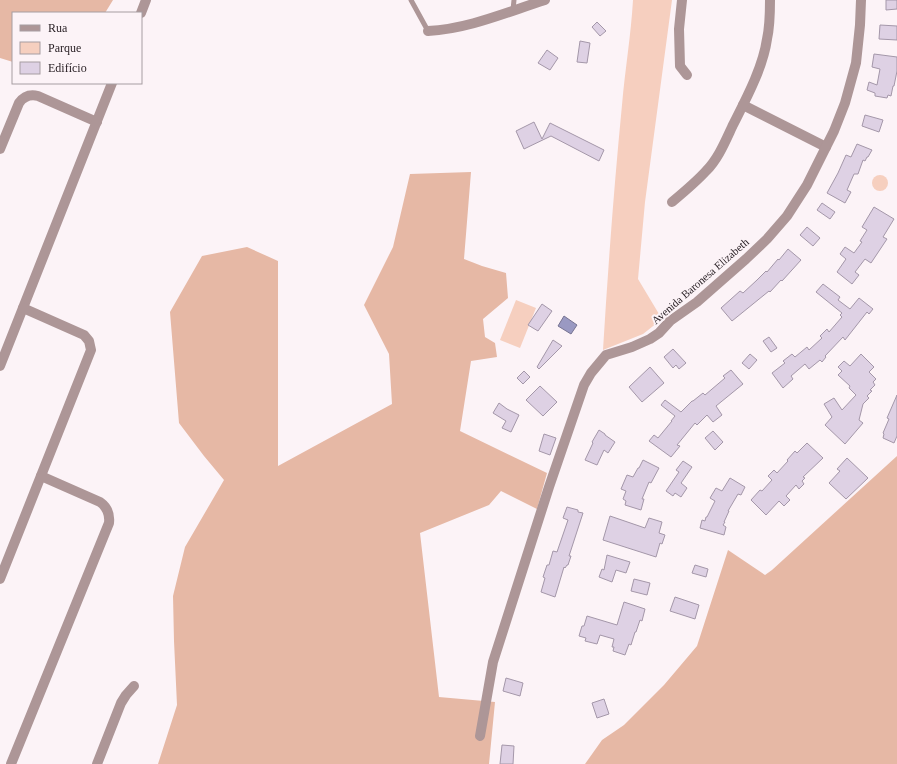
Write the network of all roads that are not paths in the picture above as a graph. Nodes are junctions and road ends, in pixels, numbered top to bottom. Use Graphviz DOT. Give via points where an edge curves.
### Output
graph roads {
  1 [pos="146,0"];
  2 [pos="411,0"];
  3 [pos="545,0"];
  4 [pos="682,0"];
  5 [pos="770,0"];
  6 [pos="862,0"];
  7 [pos="514,5"];
  8 [pos="141,12"];
  9 [pos="428,31"];
  10 [pos="687,75"];
  11 [pos="112,84"];
  12 [pos="743,105"];
  13 [pos="97,122"];
  14 [pos="826,147"];
  15 [pos="0,149"];
  16 [pos="672,202"];
  17 [pos="23,308"];
  18 [pos="0,366"];
  19 [pos="41,476"];
  20 [pos="0,578"];
  21 [pos="134,686"];
  22 [pos="480,736"];
  23 [pos="11,764"];
  24 [pos="97,764"];
  1 -- 8 [label="street"];
  2 -- 9 [label="lane"];
  3 -- 7 [label="street"];
  4 -- 10 [label="street" via="679,29 680,66"];
  5 -- 12 [label="street" via="770,22 762,62"];
  6 -- 14 [label="street, Avenida Baronesa Elizabeth" via="856,63 846,103"];
  7 -- 9 [label="street" via="454,28"];
  11 -- 13 [label="street"];
  12 -- 14 [label="street"];
  12 -- 16 [label="street" via="723,146 706,171"];
  13 -- 15 [label="street" via="38,96 27,96 19,103"];
  13 -- 17 [label="street"];
  14 -- 22 [label="street, Avenida Baronesa Elizabeth" via="807,185 787,216 746,259 697,302 670,321 659,333 632,347 606,355 591,373 584,385 549,487 493,662"];
  17 -- 18 [label="street"];
  17 -- 19 [label="street" via="80,333 87,338 91,350"];
  19 -- 20 [label="street"];
  19 -- 23 [label="street" via="100,502 106,507 110,519"];
  21 -- 24 [label="street" via="121,703"];
}
